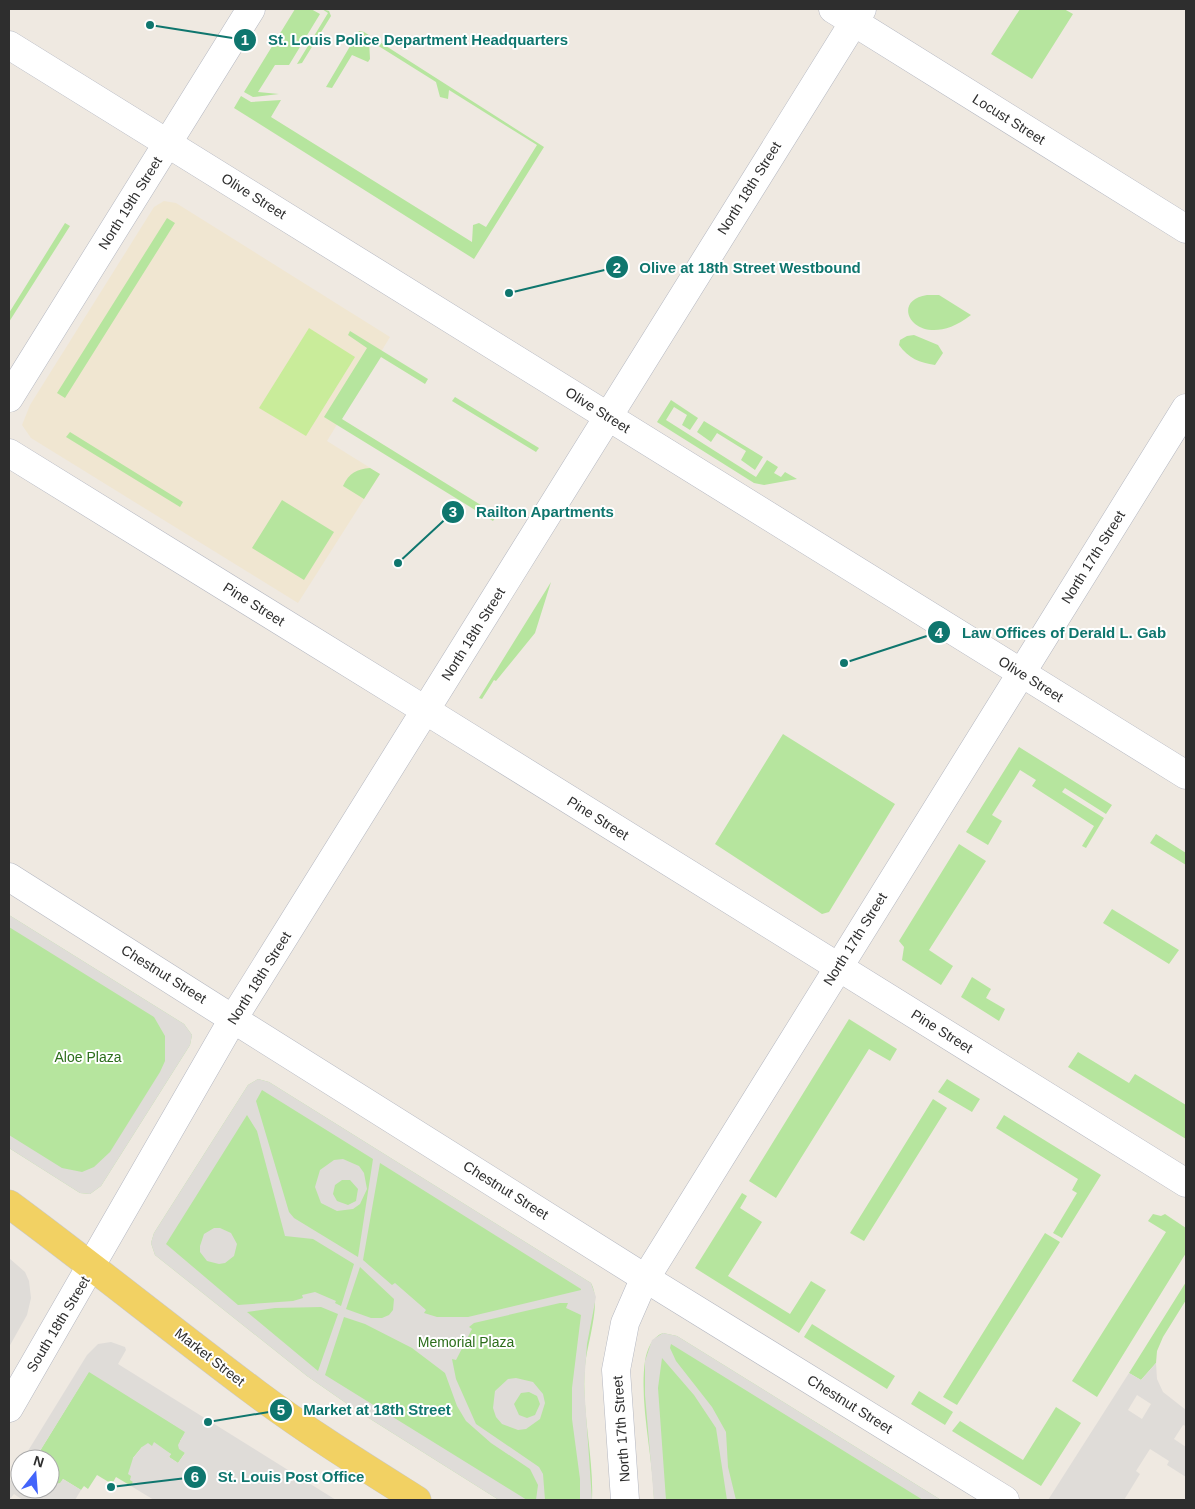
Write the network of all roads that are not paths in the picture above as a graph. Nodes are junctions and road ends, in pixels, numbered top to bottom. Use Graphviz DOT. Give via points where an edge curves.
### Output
graph roads {
  1 [pos="251,9"];
  2 [pos="850,13"];
  3 [pos="9,45"];
  4 [pos="168,142"];
  5 [pos="1186,229"];
  6 [pos="9,398"];
  7 [pos="1186,408"];
  8 [pos="608,416"];
  9 [pos="9,453"];
  10 [pos="1021,674"];
  11 [pos="425,710"];
  12 [pos="1186,775"];
  13 [pos="9,876"];
  14 [pos="837,966"];
  15 [pos="234,1019"];
  16 [pos="1186,1183"];
  17 [pos="9,1204"];
  18 [pos="93,1266"];
  19 [pos="645,1278"];
  20 [pos="9,1408"];
  21 [pos="417,1500"];
  22 [pos="625,1500"];
  23 [pos="1005,1500"];
  1 -- 4 [label="street, North 19th Street"];
  2 -- 5 [label="street, Locust Street"];
  2 -- 8 [label="street, North 18th Street"];
  3 -- 4 [label="street, Olive Street"];
  4 -- 6 [label="street, North 19th Street"];
  4 -- 8 [label="street, Olive Street"];
  7 -- 10 [label="street, North 17th Street"];
  8 -- 10 [label="street, Olive Street"];
  8 -- 11 [label="street, North 18th Street"];
  9 -- 11 [label="street, Pine Street"];
  10 -- 12 [label="street, Olive Street"];
  10 -- 14 [label="street, North 17th Street"];
  11 -- 14 [label="street, Pine Street"];
  11 -- 15 [label="street, North 18th Street"];
  13 -- 15 [label="street, Chestnut Street"];
  14 -- 16 [label="street, Pine Street"];
  14 -- 19 [label="street, North 17th Street"];
  15 -- 18 [label="street, North 18th Street"];
  15 -- 19 [label="street, Chestnut Street"];
  17 -- 18 [label="main road, Market Street"];
  18 -- 20 [label="street, South 18th Street"];
  18 -- 21 [label="main road, Market Street" via="257,1394"];
  19 -- 22 [label="street, North 17th Street" via="625,1323 616,1370"];
  19 -- 23 [label="street, Chestnut Street"];
}
